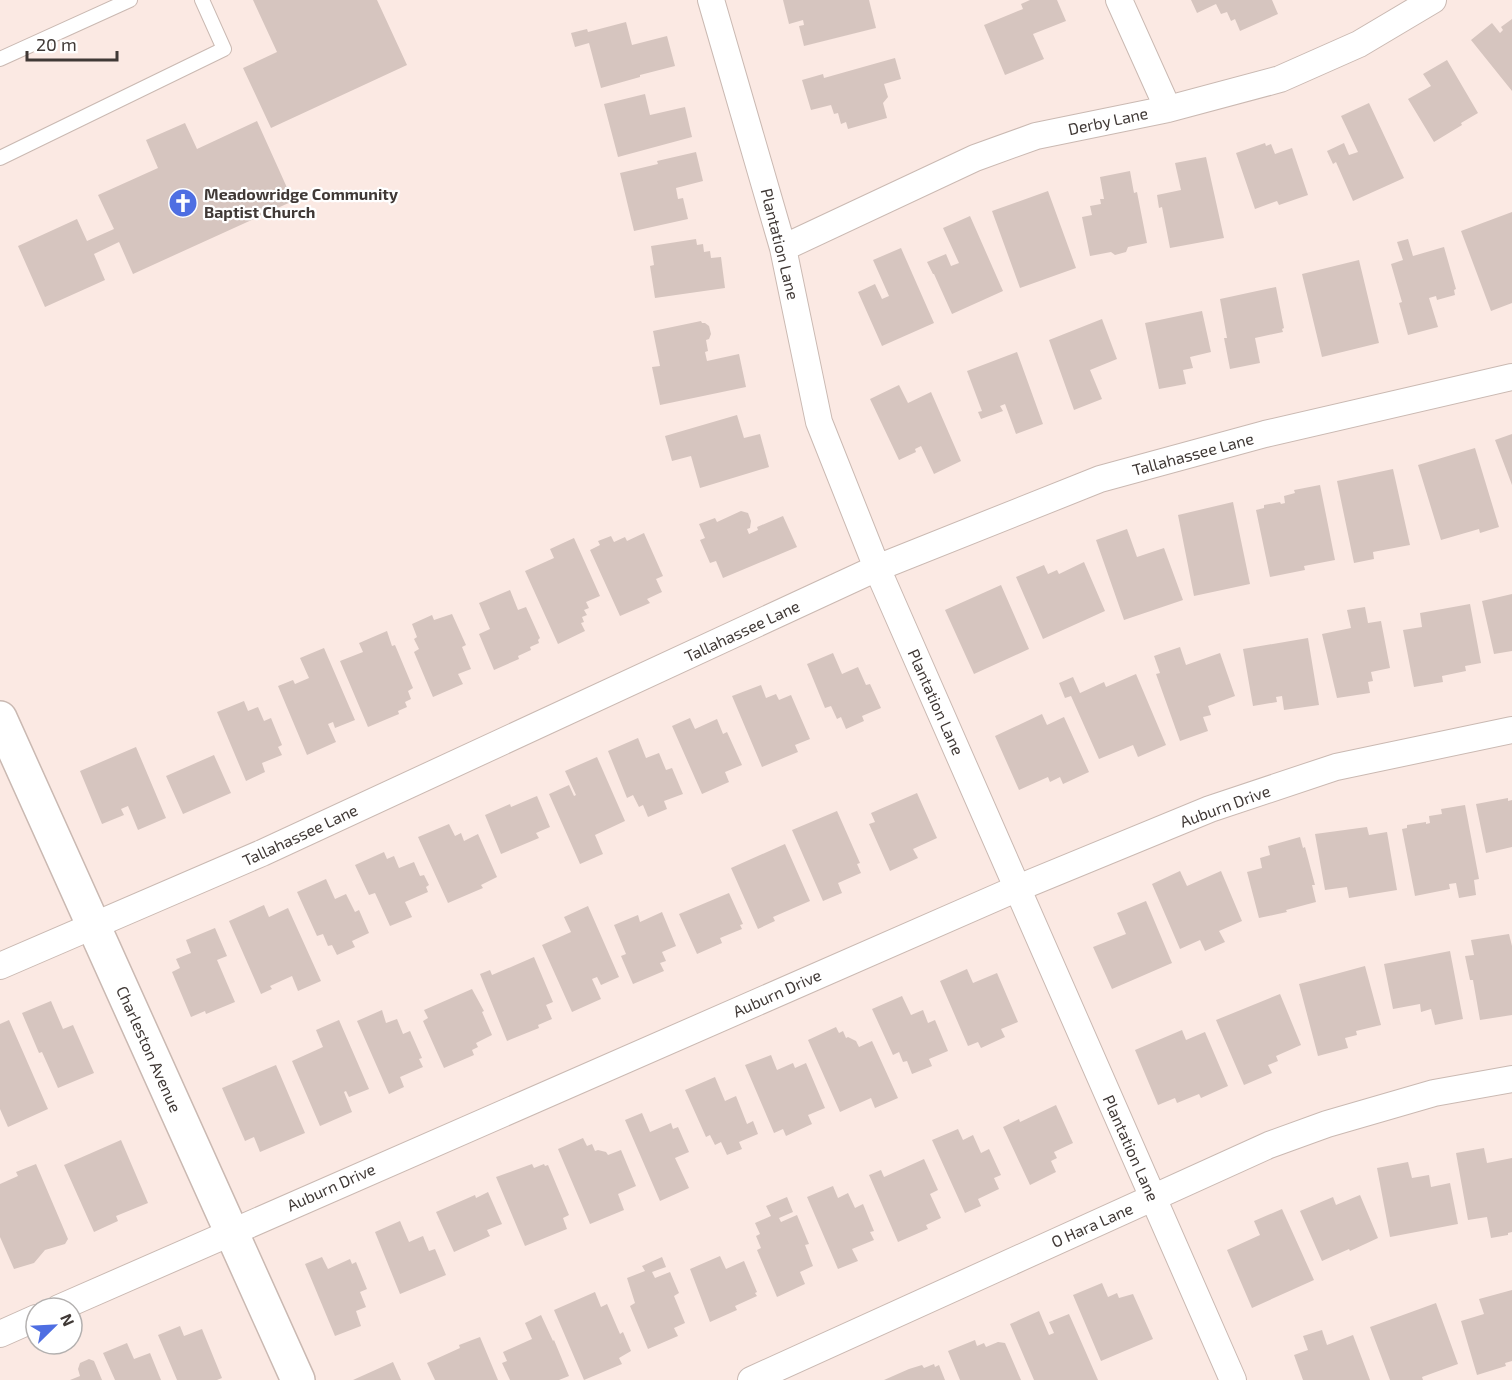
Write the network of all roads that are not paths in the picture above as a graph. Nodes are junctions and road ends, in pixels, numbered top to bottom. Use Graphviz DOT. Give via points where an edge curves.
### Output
graph roads {
  1 [pos="130,0"];
  2 [pos="202,0"];
  3 [pos="711,0"];
  4 [pos="1119,0"];
  5 [pos="1433,0"];
  6 [pos="0,59"];
  7 [pos="1168,109"];
  8 [pos="0,158"];
  9 [pos="783,248"];
  10 [pos="1512,377"];
  11 [pos="877,568"];
  12 [pos="0,718"];
  13 [pos="1512,730"];
  14 [pos="1018,888"];
  15 [pos="93,926"];
  16 [pos="0,966"];
  17 [pos="1512,1079"];
  18 [pos="1153,1198"];
  19 [pos="231,1231"];
  20 [pos="84,1297"];
  21 [pos="24,1323"];
  22 [pos="0,1334"];
  23 [pos="298,1380"];
  24 [pos="751,1380"];
  25 [pos="1233,1380"];
  1 -- 6 [label="lane"];
  2 -- 8 [label="lane" via="224,49"];
  3 -- 9 [label="street, Plantation Lane"];
  4 -- 7 [label="street"];
  5 -- 7 [label="street, Derby Lane" via="1359,44 1280,79"];
  7 -- 9 [label="street, Derby Lane" via="1036,136 985,154"];
  9 -- 11 [label="street, Plantation Lane" via="819,422"];
  10 -- 11 [label="street, Tallahassee Lane" via="1265,434 1100,479"];
  11 -- 14 [label="street, Plantation Lane"];
  11 -- 15 [label="street, Tallahassee Lane" via="262,853"];
  12 -- 15 [label="street, Charleston Avenue"];
  13 -- 14 [label="street, Auburn Drive" via="1336,768 1210,809"];
  14 -- 18 [label="street, Plantation Lane"];
  14 -- 19 [label="street, Auburn Drive"];
  15 -- 16 [label="street, Tallahassee Lane"];
  15 -- 19 [label="street, Charleston Avenue"];
  17 -- 18 [label="street, O Hara Lane" via="1434,1093 1327,1124 1269,1145"];
  18 -- 24 [label="street, O Hara Lane"];
  18 -- 25 [label="street, Plantation Lane"];
  19 -- 20 [label="street, Auburn Drive"];
  19 -- 23 [label="street, Charleston Avenue"];
  21 -- 22 [label="street"];
}
